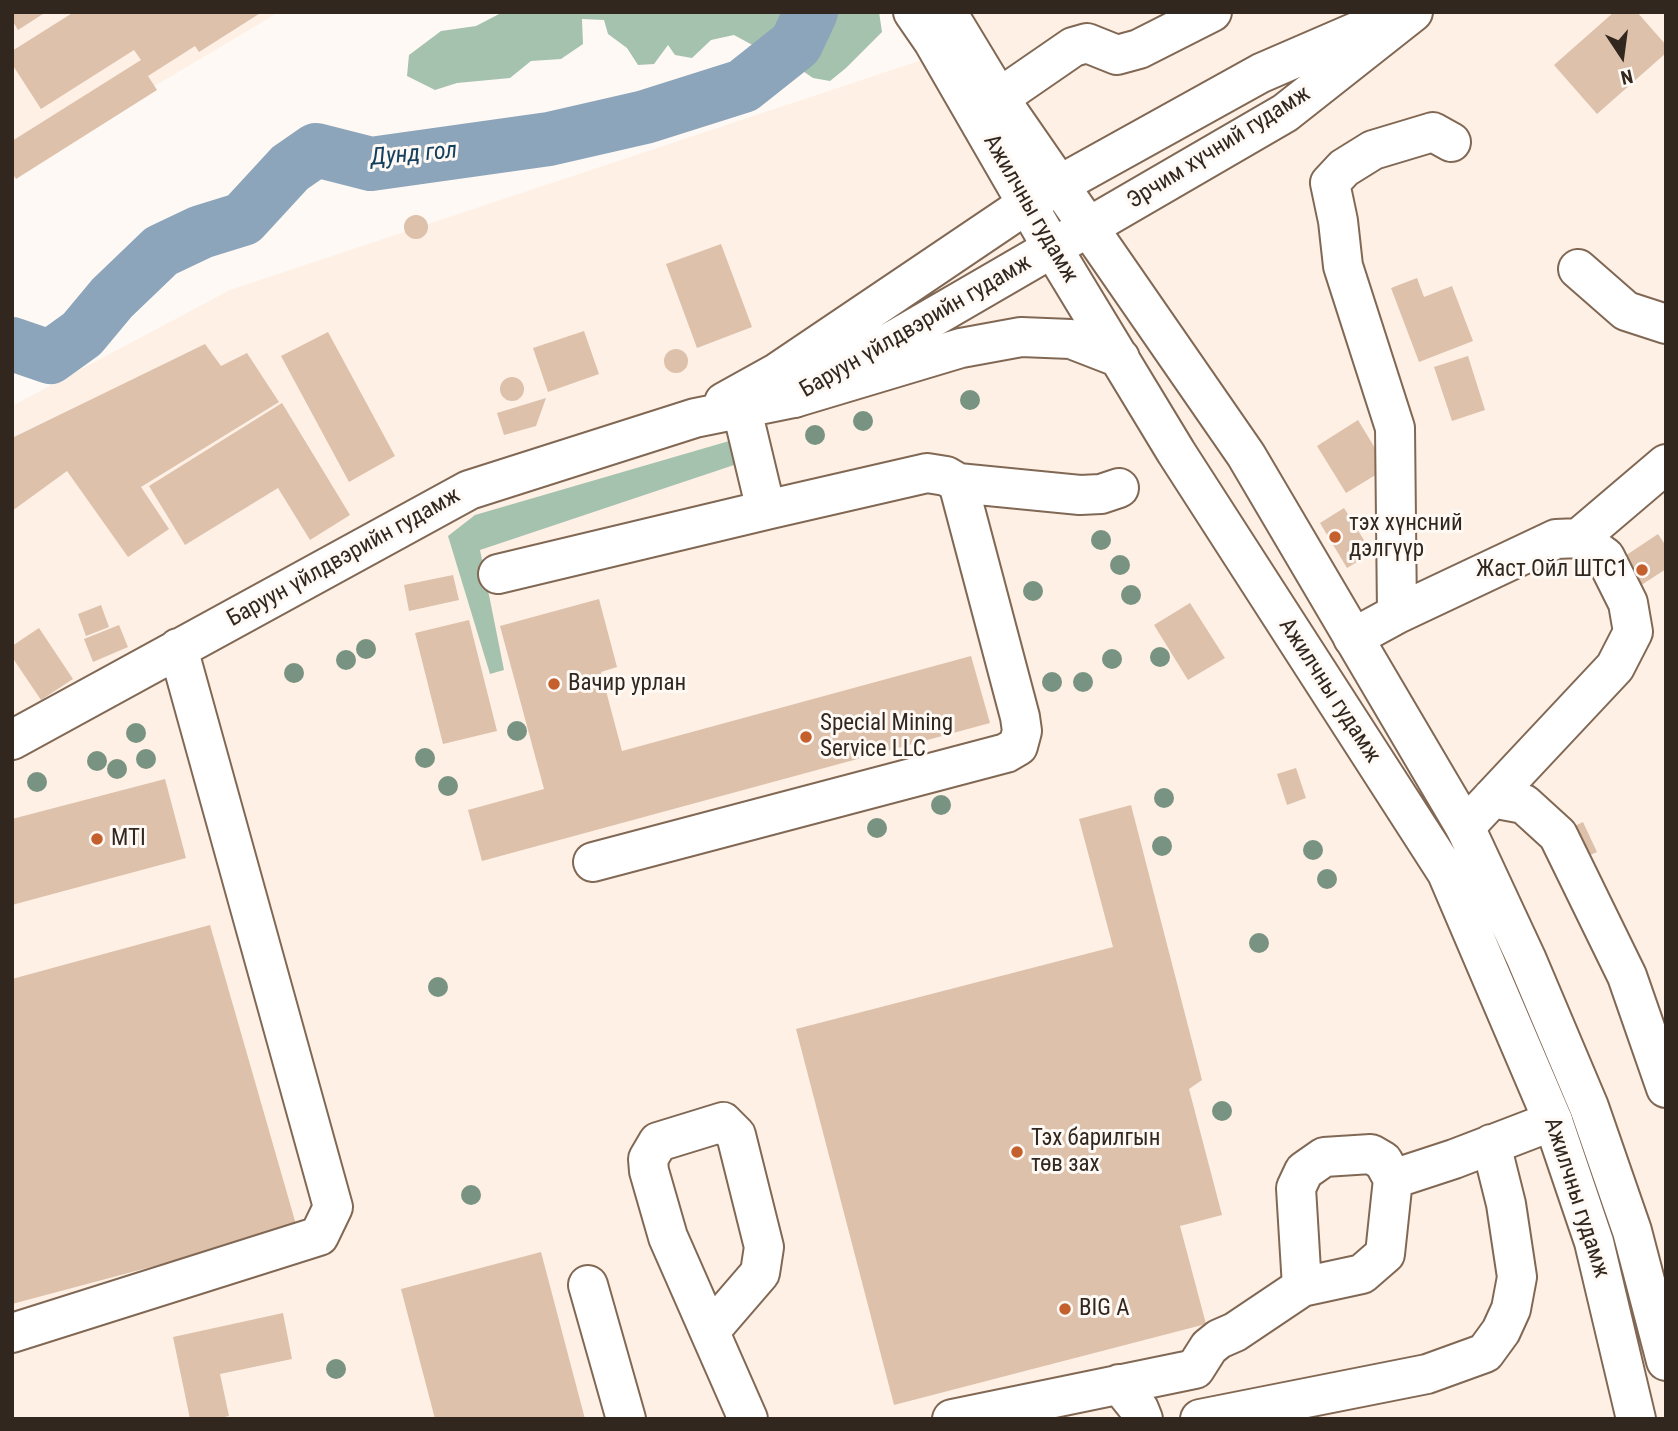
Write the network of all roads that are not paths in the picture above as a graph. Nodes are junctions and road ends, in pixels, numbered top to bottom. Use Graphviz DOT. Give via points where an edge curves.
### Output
graph roads {
  1 [pos="1212,12"];
  2 [pos="1401,12"];
  3 [pos="1413,12"];
  4 [pos="940,28"];
  5 [pos="999,98"];
  6 [pos="1451,142"];
  7 [pos="1059,185"];
  8 [pos="1027,204"];
  9 [pos="1088,228"];
  10 [pos="1053,249"];
  11 [pos="1577,269"];
  12 [pos="1666,324"];
  13 [pos="1120,358"];
  14 [pos="794,398"];
  15 [pos="742,410"];
  16 [pos="695,418"];
  17 [pos="1666,464"];
  18 [pos="958,483"];
  19 [pos="1119,488"];
  20 [pos="766,510"];
  21 [pos="1578,538"];
  22 [pos="498,574"];
  23 [pos="1396,614"];
  24 [pos="1353,638"];
  25 [pos="178,648"];
  26 [pos="12,740"];
  27 [pos="1492,798"];
  28 [pos="1465,827"];
  29 [pos="593,862"];
  30 [pos="1666,1088"];
  31 [pos="1589,1107"];
  32 [pos="1553,1121"];
  33 [pos="1491,1144"];
  34 [pos="1393,1179"];
  35 [pos="588,1285"];
  36 [pos="1302,1287"];
  37 [pos="710,1331"];
  38 [pos="12,1333"];
  39 [pos="1666,1361"];
  40 [pos="1119,1384"];
  41 [pos="1210,1418"];
  42 [pos="626,1419"];
  43 [pos="748,1419"];
  44 [pos="952,1419"];
  45 [pos="1143,1419"];
  46 [pos="1636,1419"];
  1 -- 5 [label="main road" via="1139,49 1117,55 1087,43 1073,47"];
  2 -- 7 [label="main road, Эрчим хүчний гудамж" via="1261,73"];
  3 -- 9 [label="main road, Эрчим хүчний гудамж" via="1285,113"];
  4 -- 5 [label="main road, Ажилчны гудамж"];
  4 -- 8 [label="main road, Ажилчны гудамж"];
  5 -- 7 [label="main road, Ажилчны гудамж"];
  6 -- 23 [label="main road" via="1433,132 1373,150 1344,168 1330,184 1342,266 1395,428"];
  7 -- 8 [label="main road, Эрчим хүчний гудамж"];
  7 -- 9 [label="main road, Ажилчны гудамж"];
  8 -- 10 [label="main road, Ажилчны гудамж"];
  8 -- 16 [label="main road, Баруун үйлдвэрийн гудамж" via="778,372"];
  9 -- 10 [label="main road, Эрчим хүчний гудамж"];
  9 -- 24 [label="main road, Ажилчны гудамж" via="1246,455"];
  10 -- 13 [label="main road, Ажилчны гудамж"];
  10 -- 14 [label="main road, Баруун үйлдвэрийн гудамж"];
  11 -- 12 [label="main road" via="1626,311"];
  13 -- 14 [label="main road" via="1071,339 1021,337 961,348"];
  13 -- 32 [label="main road, Ажилчны гудамж" via="1447,873"];
  14 -- 15 [label="main road, Баруун үйлдвэрийн гудамж"];
  15 -- 16 [label="main road, Баруун үйлдвэрийн гудамж"];
  15 -- 20 [label="main road"];
  16 -- 25 [label="main road, Баруун үйлдвэрийн гудамж" via="469,490"];
  17 -- 21 [label="main road"];
  18 -- 19 [label="main road" via="1080,495"];
  18 -- 20 [label="main road" via="946,475 927,473"];
  18 -- 29 [label="main road" via="1020,717 1018,746 1006,753"];
  20 -- 22 [label="main road"];
  21 -- 23 [label="main road" via="1556,539"];
  21 -- 27 [label="main road" via="1605,556 1628,603 1633,632 1615,667"];
  23 -- 24 [label="main road"];
  24 -- 28 [label="main road, Ажилчны гудамж"];
  25 -- 26 [label="main road, Баруун үйлдвэрийн гудамж"];
  25 -- 38 [label="main road" via="333,1207 319,1236"];
  27 -- 28 [label="main road"];
  27 -- 30 [label="main road" via="1524,804 1558,835 1627,976"];
  28 -- 31 [label="main road, Ажилчны гудамж"];
  31 -- 32 [label="main road"];
  31 -- 39 [label="main road, Ажилчны гудамж" via="1632,1231"];
  32 -- 33 [label="main road"];
  32 -- 46 [label="main road, Ажилчны гудамж" via="1594,1242"];
  33 -- 34 [label="main road"];
  33 -- 41 [label="main road" via="1517,1278 1511,1309 1485,1353 1427,1374"];
  34 -- 36 [label="main road" via="1385,1254 1362,1273"];
  34 -- 36 [label="main road" via="1383,1161 1371,1154 1324,1157 1304,1171 1296,1188"];
  35 -- 42 [label="main road"];
  36 -- 40 [label="main road" via="1219,1339 1195,1369"];
  37 -- 37 [label="main road" via="668,1237 648,1158 658,1142 723,1122 736,1135 764,1247 760,1273"];
  37 -- 43 [label="main road"];
  40 -- 44 [label="main road"];
  40 -- 45 [label="main road"];
}
